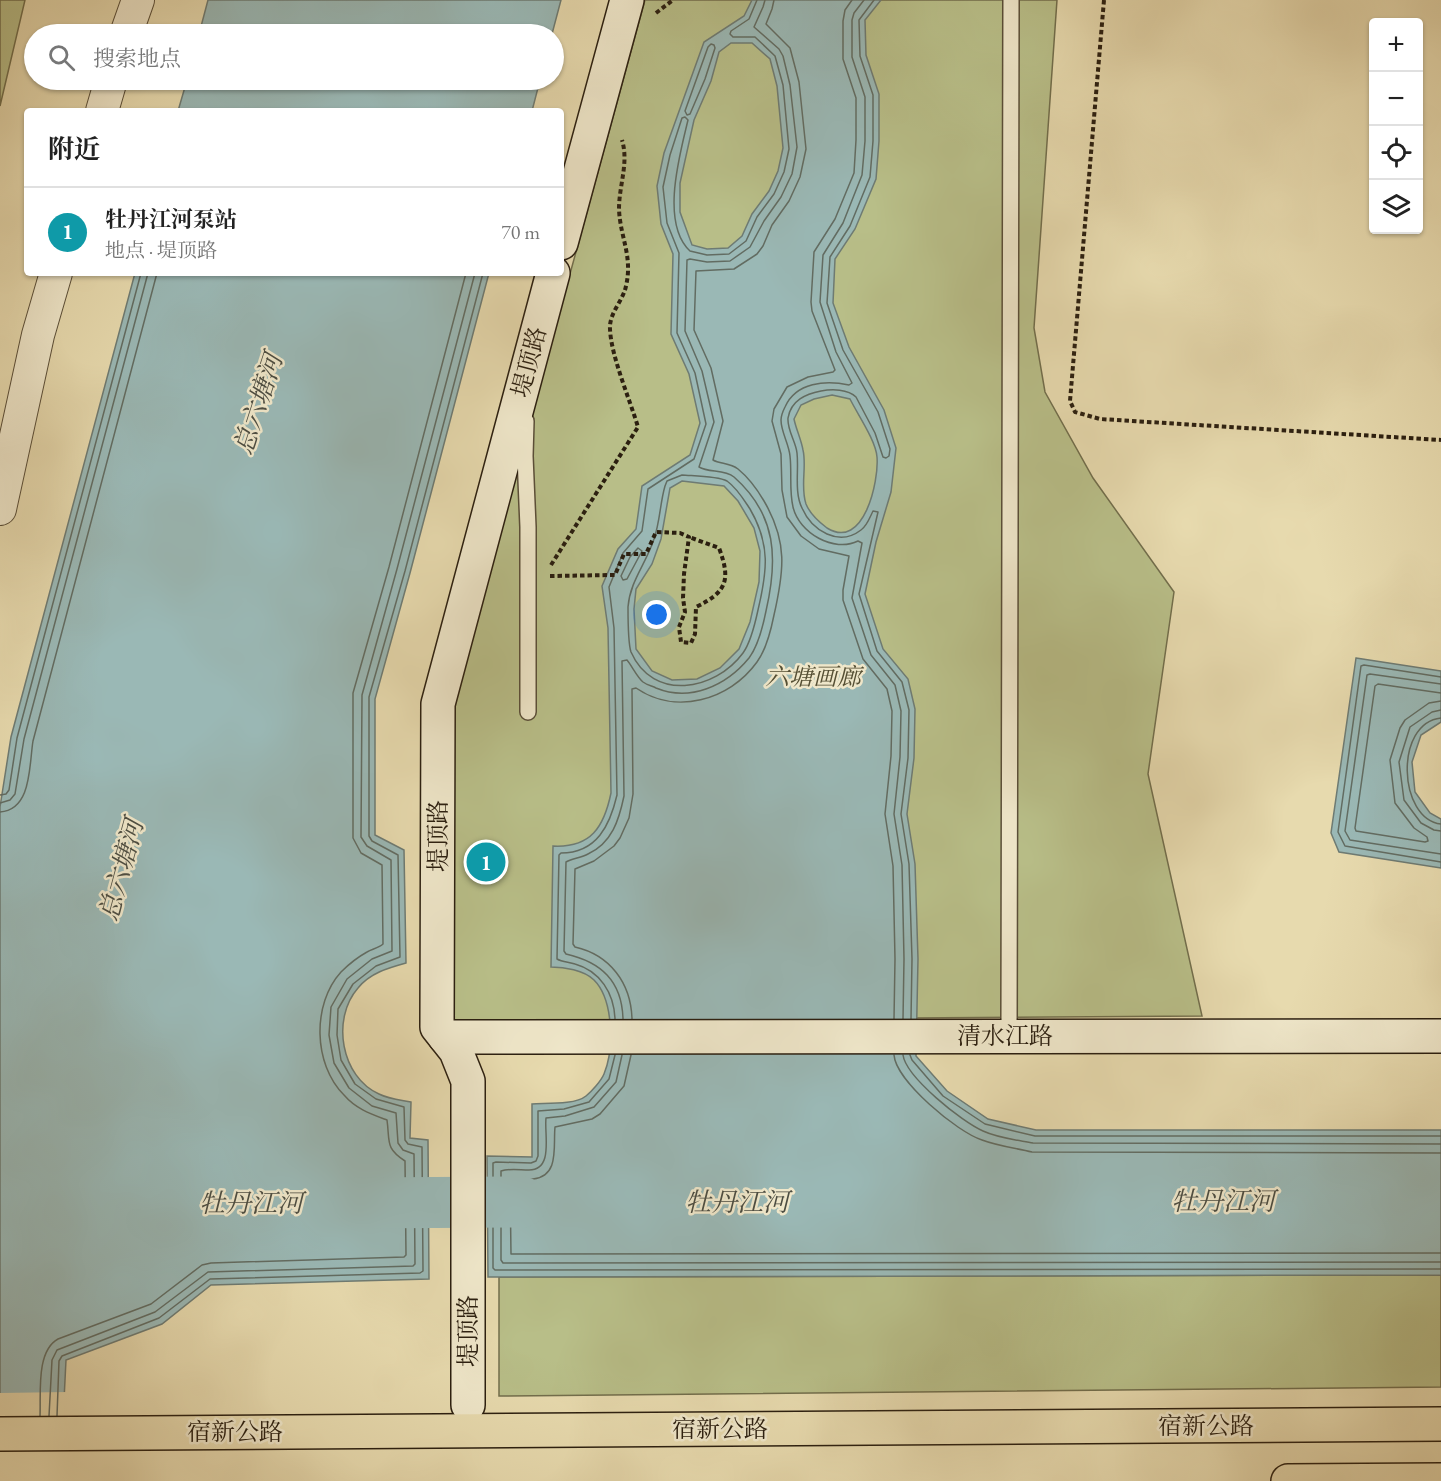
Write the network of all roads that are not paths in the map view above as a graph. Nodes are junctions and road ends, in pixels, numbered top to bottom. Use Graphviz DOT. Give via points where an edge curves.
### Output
graph roads {
  1 [pos="138,0"];
  2 [pos="1011,0"];
  3 [pos="639,8"];
  4 [pos="130,24"];
  5 [pos="108,90"];
  6 [pos="103,108"];
  7 [pos="564,234"];
  8 [pos="55,276"];
  9 [pos="552,276"];
  10 [pos="528,366"];
  11 [pos="0,509"];
  12 [pos="528,712"];
  13 [pos="1009,1036"];
  14 [pos="1441,1036"];
  15 [pos="445,1037"];
  16 [pos="468,1405"];
  17 [pos="1441,1424"];
  18 [pos="0,1434"];
  19 [pos="1441,1480"];
  20 [pos="1288,1481"];
  1 -- 4 [label="street"];
  2 -- 13 [label="lane"];
  3 -- 7 [label="street"];
  5 -- 6 [label="street"];
  8 -- 11 [label="street" via="38,335"];
  9 -- 10 [label="street, 堤顶路"];
  10 -- 12 [label="lane"];
  10 -- 15 [label="street, 堤顶路" via="438,704 437,1027"];
  13 -- 14 [label="street, 清水江路"];
  13 -- 15 [label="street, 清水江路"];
  15 -- 16 [label="street, 堤顶路" via="456,1051 468,1081"];
  17 -- 18 [label="highway, 宿新公路"];
  19 -- 20 [label="highway"];
}
